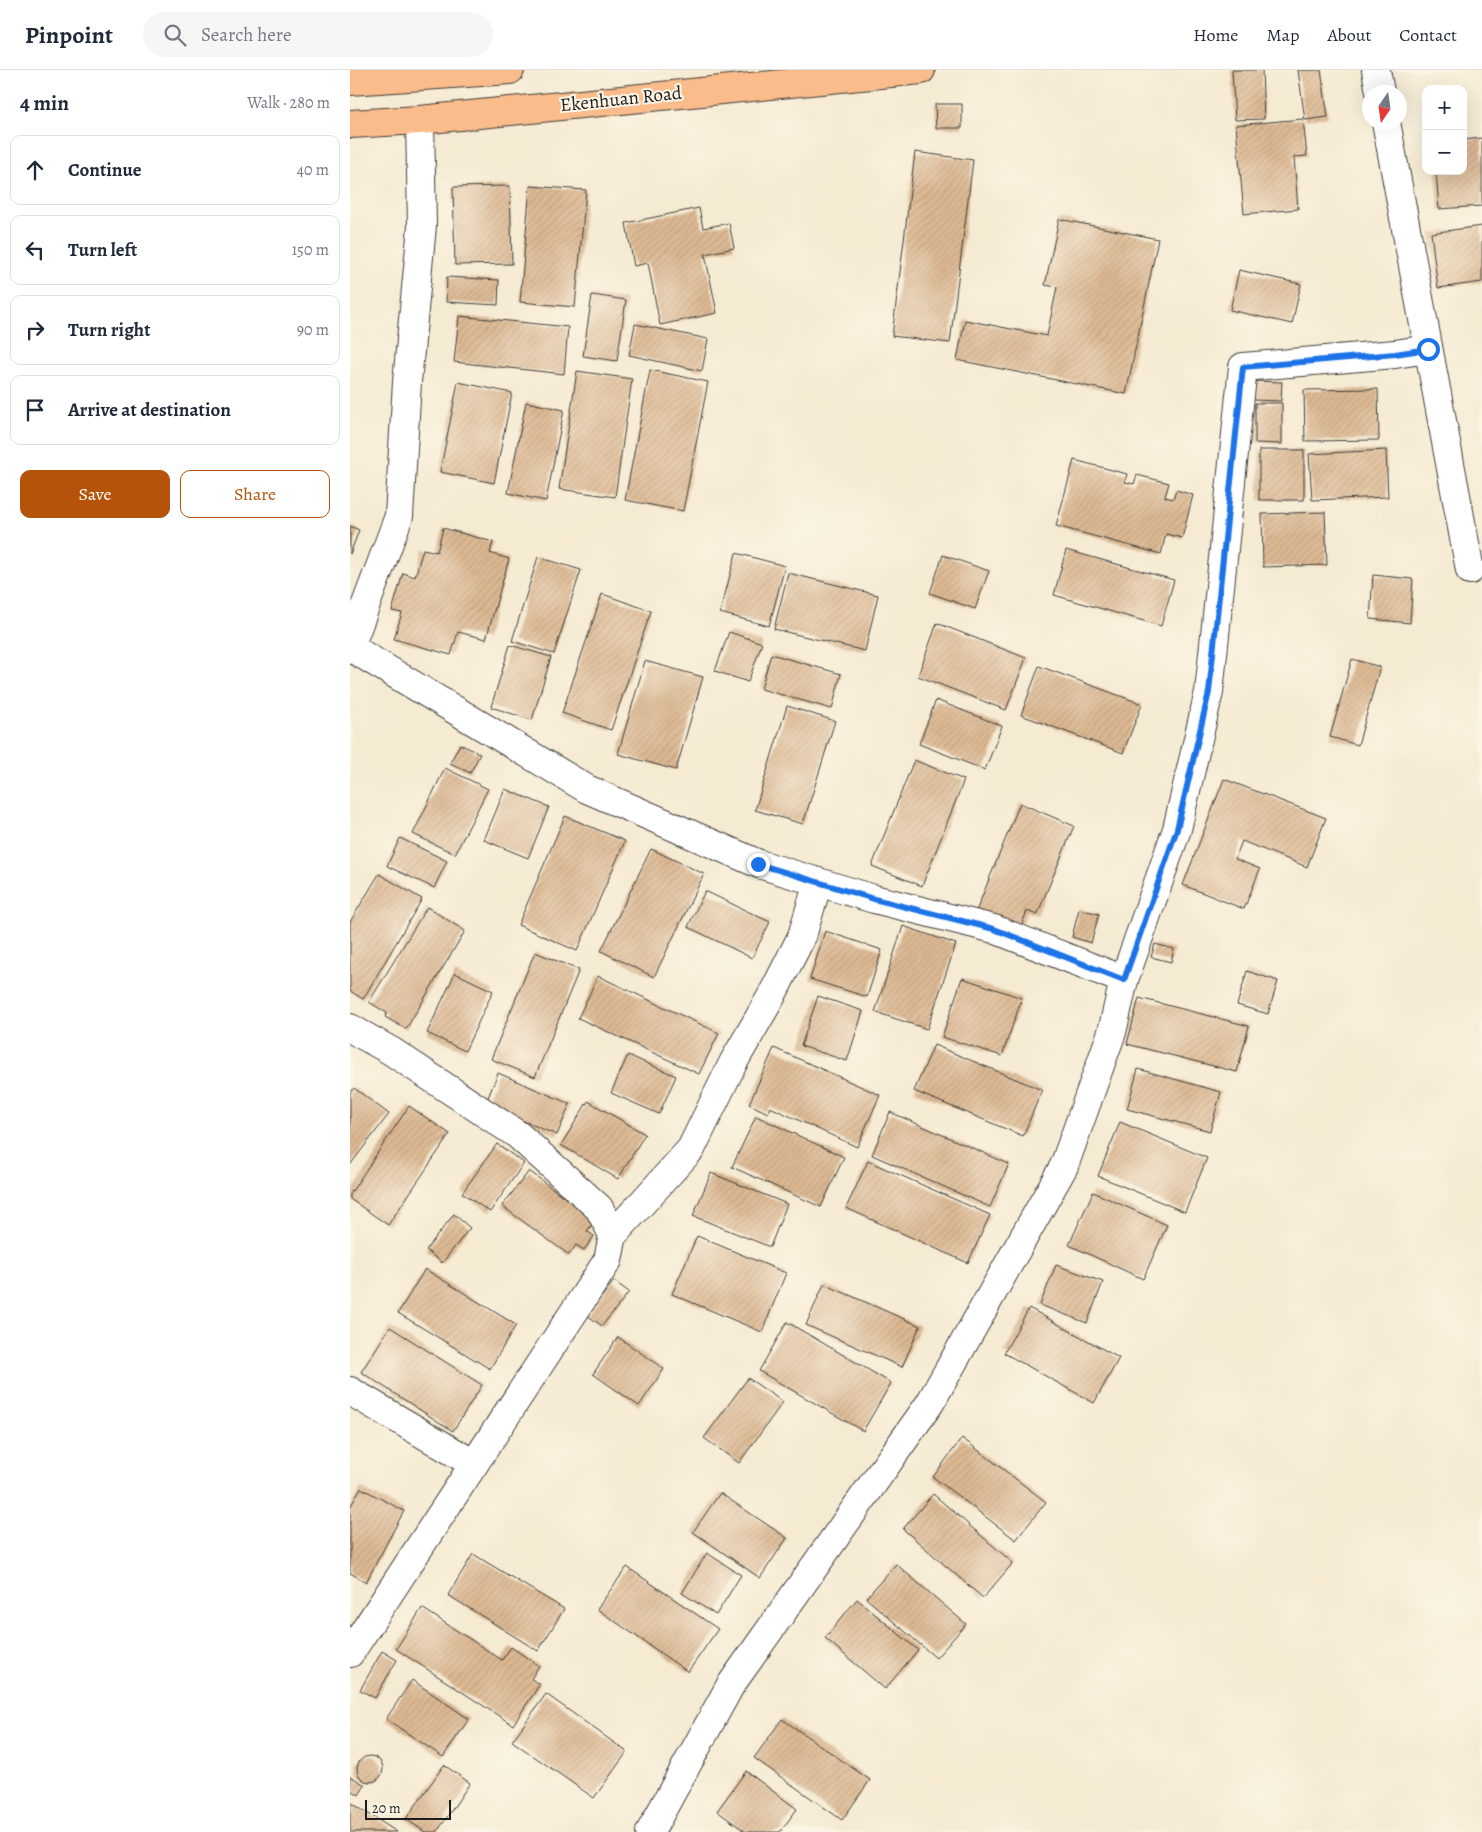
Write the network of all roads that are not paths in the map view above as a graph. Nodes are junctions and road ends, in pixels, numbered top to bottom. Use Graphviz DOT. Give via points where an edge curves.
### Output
graph roads {
  1 [pos="510,70"];
  2 [pos="922,70"];
  3 [pos="1376,70"];
  4 [pos="350,81"];
  5 [pos="1379,85"];
  6 [pos="420,120"];
  7 [pos="350,124"];
  8 [pos="1387,130"];
  9 [pos="1428,349"];
  10 [pos="1470,570"];
  11 [pos="350,647"];
  12 [pos="818,882"];
  13 [pos="1124,980"];
  14 [pos="350,1028"];
  15 [pos="612,1235"];
  16 [pos="350,1391"];
  17 [pos="474,1464"];
  18 [pos="350,1654"];
  19 [pos="650,1832"];
  1 -- 4 [label="main road"];
  2 -- 6 [label="main road, Ekenhuan Road"];
  3 -- 5 [label="street"];
  6 -- 7 [label="main road, Ekenhuan Road"];
  6 -- 11 [label="street" via="422,226 407,382 399,516"];
  8 -- 9 [label="street"];
  9 -- 10 [label="street"];
  9 -- 13 [label="street" via="1243,367 1209,692 1177,829"];
  11 -- 12 [label="street" via="587,789 758,864"];
  12 -- 13 [label="street" via="994,929"];
  12 -- 15 [label="street" via="802,936 733,1062 691,1149"];
  13 -- 19 [label="street" via="1112,1032 1064,1166 930,1403 730,1686"];
  14 -- 15 [label="street" via="391,1051 518,1135 599,1208"];
  15 -- 17 [label="street" via="608,1260"];
  16 -- 17 [label="street"];
  17 -- 18 [label="street"];
}
